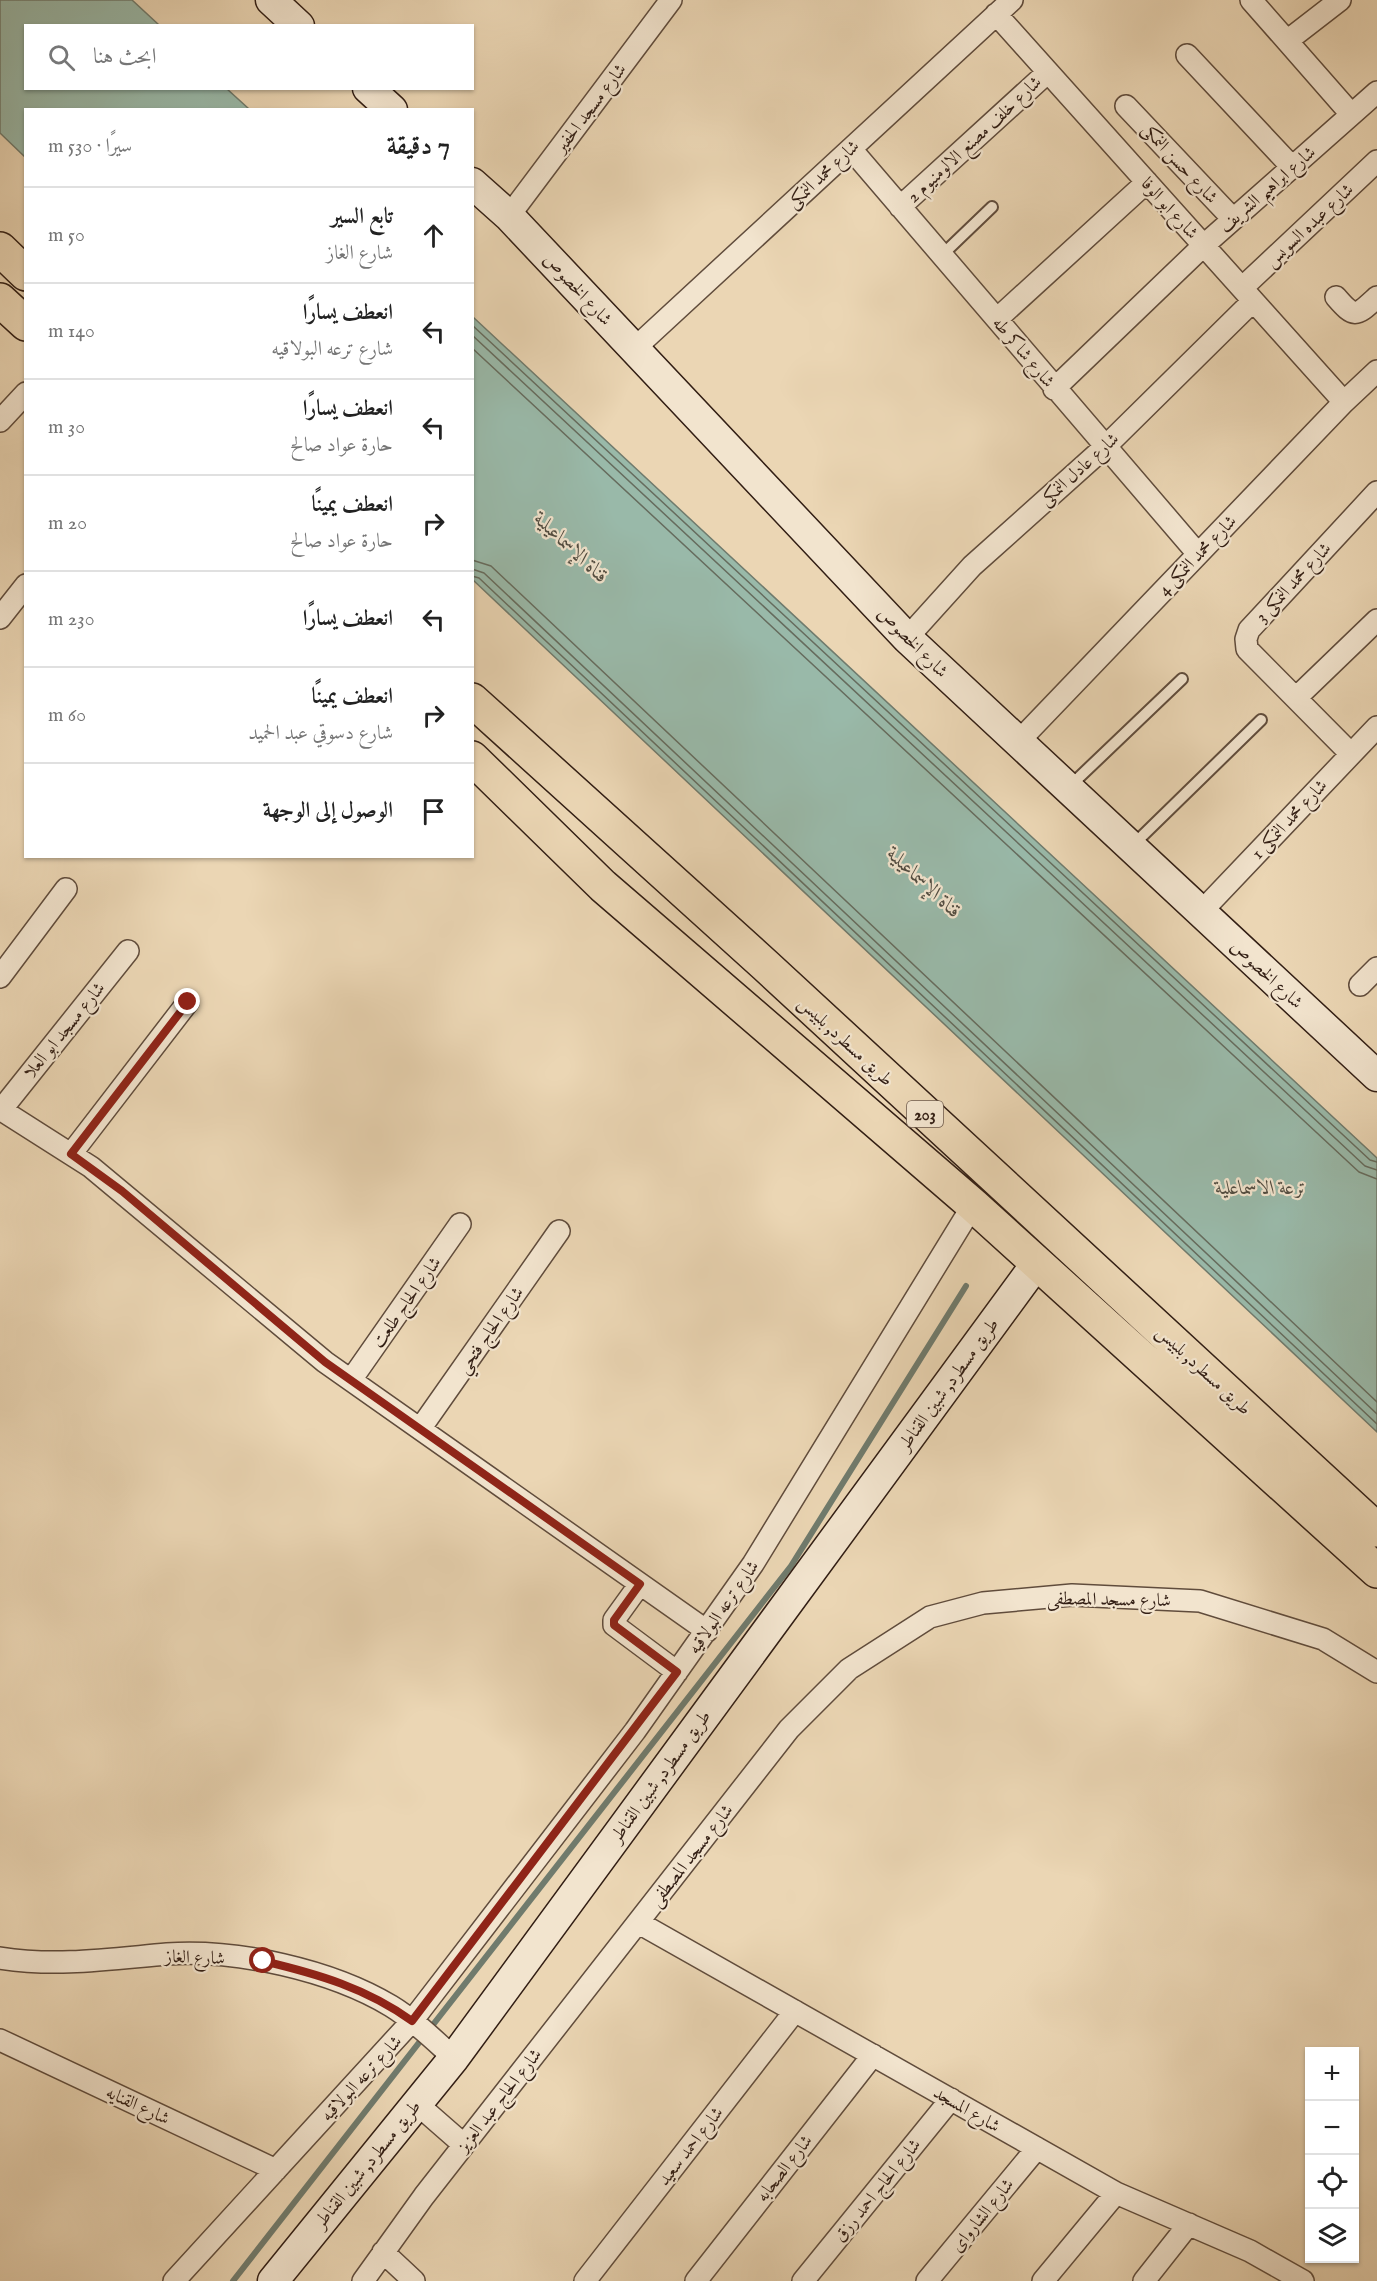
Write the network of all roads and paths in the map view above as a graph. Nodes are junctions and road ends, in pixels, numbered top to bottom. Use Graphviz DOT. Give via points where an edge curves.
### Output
graph roads {
  1 [pos="271,0"];
  2 [pos="671,0"];
  3 [pos="1012,0"];
  4 [pos="1251,0"];
  5 [pos="1340,0"];
  6 [pos="996,14"];
  7 [pos="297,24"];
  8 [pos="1287,40"];
  9 [pos="1186,55"];
  10 [pos="1048,72"];
  11 [pos="370,90"];
  12 [pos="1377,92"];
  13 [pos="1126,106"];
  14 [pos="390,108"];
  15 [pos="1352,114"];
  16 [pos="850,148"];
  17 [pos="1377,161"];
  18 [pos="1292,167"];
  19 [pos="1147,182"];
  20 [pos="474,185"];
  21 [pos="900,207"];
  22 [pos="992,207"];
  23 [pos="509,216"];
  24 [pos="1233,219"];
  25 [pos="1203,246"];
  26 [pos="0,249"];
  27 [pos="942,255"];
  28 [pos="24,272"];
  29 [pos="1247,295"];
  30 [pos="1335,297"];
  31 [pos="1377,297"];
  32 [pos="0,300"];
  33 [pos="997,320"];
  34 [pos="24,322"];
  35 [pos="634,349"];
  36 [pos="1377,371"];
  37 [pos="1054,389"];
  38 [pos="24,395"];
  39 [pos="1344,402"];
  40 [pos="0,422"];
  41 [pos="1106,446"];
  42 [pos="1377,492"];
  43 [pos="1198,554"];
  44 [pos="24,588"];
  45 [pos="0,618"];
  46 [pos="1377,620"];
  47 [pos="907,638"];
  48 [pos="1182,679"];
  49 [pos="1296,698"];
  50 [pos="474,702"];
  51 [pos="1261,720"];
  52 [pos="1377,727"];
  53 [pos="1018,742"];
  54 [pos="1350,753"];
  55 [pos="474,761"];
  56 [pos="1068,788"];
  57 [pos="1131,847"];
  58 [pos="66,889"];
  59 [pos="1201,912"];
  60 [pos="128,951"];
  61 [pos="1377,968"];
  62 [pos="0,977"];
  63 [pos="1360,985"];
  64 [pos="188,1002"];
  65 [pos="1377,1076"];
  66 [pos="0,1110"];
  67 [pos="71,1154"];
  68 [pos="973,1205"];
  69 [pos="460,1224"];
  70 [pos="559,1231"];
  71 [pos="1037,1263"];
  72 [pos="351,1380"];
  73 [pos="420,1429"];
  74 [pos="1377,1530"];
  75 [pos="1377,1571"];
  76 [pos="640,1584"];
  77 [pos="706,1631"];
  78 [pos="677,1672"];
  79 [pos="1377,1672"];
  80 [pos="639,1923"];
  81 [pos="0,1958"];
  82 [pos="795,2011"];
  83 [pos="412,2021"];
  84 [pos="0,2040"];
  85 [pos="873,2055"];
  86 [pos="454,2058"];
  87 [pos="951,2099"];
  88 [pos="416,2103"];
  89 [pos="464,2145"];
  90 [pos="1037,2148"];
  91 [pos="276,2170"];
  92 [pos="1116,2193"];
  93 [pos="1189,2224"];
  94 [pos="383,2252"];
  95 [pos="174,2281"];
  96 [pos="273,2281"];
  97 [pos="363,2281"];
  98 [pos="414,2281"];
  99 [pos="585,2281"];
  100 [pos="696,2281"];
  101 [pos="803,2281"];
  102 [pos="927,2281"];
  103 [pos="1043,2281"];
  104 [pos="1144,2281"];
  105 [pos="1303,2281"];
  1 -- 7 [label="main road"];
  2 -- 23 [label="street, شارع مسجد الحفير"];
  3 -- 6 [label="street, شارع محمد النمكى"];
  4 -- 8 [label="street"];
  5 -- 8 [label="street"];
  6 -- 10 [label="street, شارع ابو الوفا"];
  6 -- 16 [label="street, شارع محمد النمكى"];
  8 -- 15 [label="street"];
  9 -- 18 [label="street"];
  10 -- 19 [label="street, شارع ابو الوفا"];
  10 -- 21 [label="street, شارع خلف مصنع الالومنيوم 2"];
  11 -- 14 [label="main road"];
  12 -- 15 [label="street, شارع ابراهيم الشريف"];
  13 -- 24 [label="street, شارع حسن النمكى"];
  15 -- 18 [label="street, شارع ابراهيم الشريف"];
  16 -- 21 [label="street, شارع شاكر طه"];
  16 -- 35 [label="street, شارع محمد النمكى"];
  17 -- 29 [label="street, شارع عبده السويس"];
  18 -- 24 [label="street, شارع ابراهيم الشريف"];
  19 -- 25 [label="street, شارع ابو الوفا"];
  19 -- 33 [label="street"];
  20 -- 23 [label="main road, شارع الخصوص"];
  21 -- 27 [label="street, شارع شاكر طه"];
  22 -- 27 [label="lane"];
  23 -- 35 [label="main road, شارع الخصوص"];
  24 -- 25 [label="street, شارع ابراهيم الشريف"];
  25 -- 29 [label="street, شارع ابو الوفا"];
  25 -- 37 [label="street, شارع ابراهيم الشريف"];
  26 -- 28 [label="main road"];
  27 -- 33 [label="street, شارع شاكر طه"];
  29 -- 39 [label="street, شارع ابو الوفا"];
  29 -- 41 [label="street, شارع عادل النمكى"];
  30 -- 31 [label="street" via="1347,310 1359,313"];
  32 -- 34 [label="main road"];
  33 -- 37 [label="street, شارع شاكر طه"];
  35 -- 47 [label="main road, شارع الخصوص"];
  36 -- 39 [label="street, شارع محمد النمكى 4"];
  37 -- 41 [label="street, شارع شاكر طه"];
  38 -- 40 [label="street"];
  39 -- 43 [label="street, شارع محمد النمكى 4"];
  41 -- 43 [label="street, شارع شاكر طه"];
  41 -- 47 [label="street, شارع عادل النمكى" via="972,566"];
  42 -- 49 [label="street, شارع محمد النمكى 3" via="1247,634 1247,649"];
  43 -- 53 [label="street, شارع محمد النمكى 4"];
  44 -- 45 [label="street"];
  46 -- 49 [label="street"];
  47 -- 53 [label="main road, شارع الخصوص"];
  48 -- 56 [label="lane"];
  49 -- 54 [label="street, شارع محمد النمكى 3"];
  50 -- 74 [label="main road, طريق مسطرد, بلبيس / 203"];
  51 -- 57 [label="lane"];
  52 -- 54 [label="street, شارع محمد النمكى 1"];
  53 -- 56 [label="main road, شارع الخصوص"];
  54 -- 59 [label="street, شارع محمد النمكى 1"];
  55 -- 68 [label="main road, طريق مسطرد, بلبيس / 203" via="603,886"];
  56 -- 57 [label="main road, شارع الخصوص"];
  57 -- 59 [label="main road, شارع الخصوص"];
  58 -- 62 [label="street"];
  59 -- 65 [label="main road, شارع الخصوص"];
  60 -- 66 [label="street, شارع مسجد ابو العلا"];
  61 -- 63 [label="street"];
  64 -- 67 [label="street"];
  66 -- 67 [label="street"];
  67 -- 72 [label="street" via="122,1191 293,1338"];
  68 -- 71 [label="main road, طريق مسطرد, بلبيس / 203"];
  68 -- 77 [label="street, شارع ترعه البولاقيه" via="753,1564"];
  69 -- 72 [label="street, شارع الحاج طلعت"];
  70 -- 73 [label="street, شارع الحاج فتحي"];
  71 -- 75 [label="main road, طريق مسطرد, بلبيس / 203"];
  71 -- 86 [label="main road, طريق مسطرد, شبين القناطر"];
  72 -- 73 [label="street"];
  73 -- 76 [label="street"];
  76 -- 77 [label="street"];
  76 -- 78 [label="street" via="614,1625"];
  77 -- 78 [label="street, شارع ترعه البولاقيه"];
  78 -- 83 [label="street, شارع ترعه البولاقيه"];
  79 -- 80 [label="street, شارع مسجد المصطفى" via="1323,1640 1200,1601 1071,1595 983,1603 930,1617 849,1669 789,1729"];
  80 -- 82 [label="street, شارع المسجد"];
  80 -- 89 [label="street, شارع الحاج عبد العزيز"];
  81 -- 83 [label="street, شارع الغاز" via="60,1964 170,1954 263,1961 348,1984"];
  82 -- 85 [label="street, شارع المسجد"];
  82 -- 99 [label="street, شارع احمد سعيد"];
  83 -- 86 [label="street, شارع الغاز"];
  83 -- 91 [label="street, شارع ترعه البولاقيه"];
  84 -- 91 [label="street, شارع القنايه"];
  85 -- 87 [label="street, شارع المسجد"];
  85 -- 100 [label="street, شارع الصحابه"];
  86 -- 88 [label="main road, طريق مسطرد, شبين القناطر"];
  87 -- 90 [label="street, شارع المسجد"];
  87 -- 101 [label="street, شارع الحاج احمد رزق"];
  88 -- 89 [label="street"];
  88 -- 96 [label="main road, طريق مسطرد, شبين القناطر"];
  89 -- 94 [label="street, شارع الحاج عبد العزيز"];
  90 -- 92 [label="street, شارع المسجد"];
  90 -- 102 [label="street, شارع الشارواى"];
  91 -- 95 [label="street, شارع ترعه البولاقيه"];
  92 -- 93 [label="street, شارع المسجد"];
  92 -- 103 [label="street"];
  93 -- 104 [label="street"];
  93 -- 105 [label="street, شارع المسجد"];
  94 -- 97 [label="street, شارع الحاج عبد العزيز"];
  94 -- 98 [label="street"];
}
